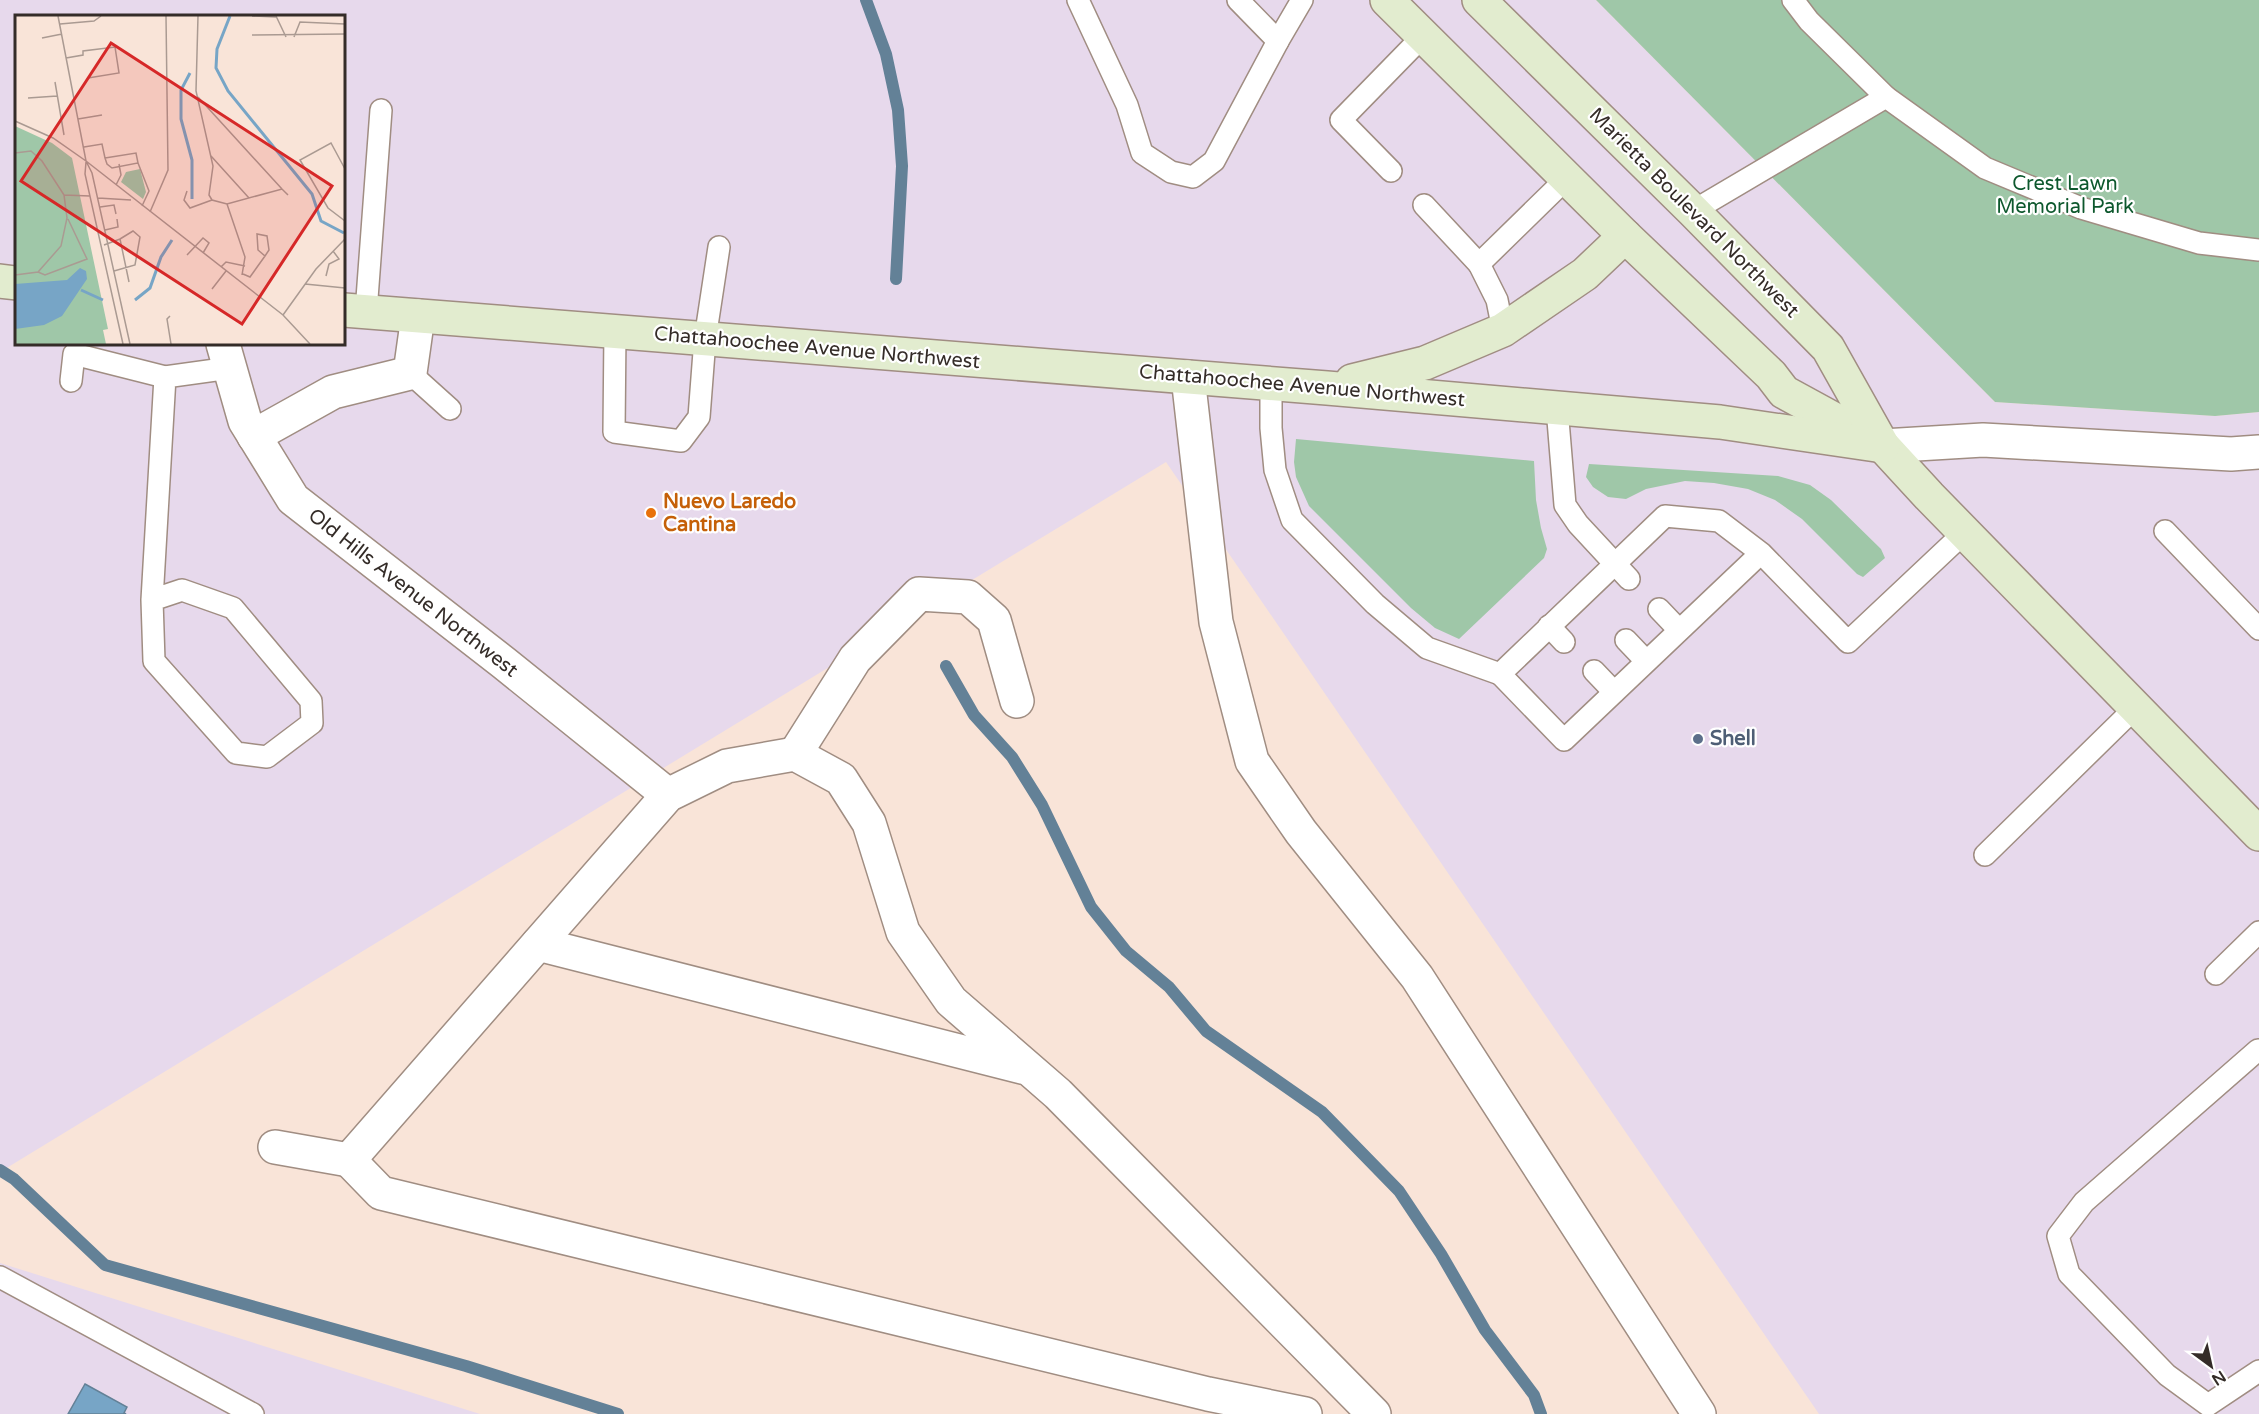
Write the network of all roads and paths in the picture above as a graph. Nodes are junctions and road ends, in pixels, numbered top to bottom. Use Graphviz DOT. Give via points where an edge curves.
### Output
graph roads {
  1 [pos="1078,0"];
  2 [pos="1238,0"];
  3 [pos="1302,0"];
  4 [pos="1387,0"];
  5 [pos="1479,0"];
  6 [pos="1793,0"];
  7 [pos="1424,36"];
  8 [pos="1278,41"];
  9 [pos="1886,97"];
  10 [pos="381,110"];
  11 [pos="1391,171"];
  12 [pos="1567,178"];
  13 [pos="1424,206"];
  14 [pos="1693,211"];
  15 [pos="1625,236"];
  16 [pos="718,247"];
  17 [pos="2259,250"];
  18 [pos="1479,264"];
  19 [pos="0,281"];
  20 [pos="15,283"];
  21 [pos="355,311"];
  22 [pos="418,316"];
  23 [pos="1503,330"];
  24 [pos="615,331"];
  25 [pos="705,339"];
  26 [pos="226,356"];
  27 [pos="410,373"];
  28 [pos="165,377"];
  29 [pos="1188,377"];
  30 [pos="71,381"];
  31 [pos="1272,383"];
  32 [pos="1327,388"];
  33 [pos="1557,408"];
  34 [pos="450,409"];
  35 [pos="254,436"];
  36 [pos="1883,446"];
  37 [pos="2259,452"];
  38 [pos="1966,531"];
  39 [pos="2165,531"];
  40 [pos="1761,553"];
  41 [pos="1622,571"];
  42 [pos="152,600"];
  43 [pos="1659,609"];
  44 [pos="1549,626"];
  45 [pos="2259,629"];
  46 [pos="1679,630"];
  47 [pos="1626,640"];
  48 [pos="1564,642"];
  49 [pos="1646,661"];
  50 [pos="1594,671"];
  51 [pos="1500,674"];
  52 [pos="1614,692"];
  53 [pos="1017,701"];
  54 [pos="2136,707"];
  55 [pos="795,754"];
  56 [pos="668,795"];
  57 [pos="2259,834"];
  58 [pos="1985,855"];
  59 [pos="2259,932"];
  60 [pos="538,944"];
  61 [pos="2216,974"];
  62 [pos="2258,1050"];
  63 [pos="1030,1070"];
  64 [pos="275,1147"];
  65 [pos="349,1160"];
  66 [pos="0,1277"];
  67 [pos="2259,1371"];
  68 [pos="253,1414"];
  69 [pos="1305,1414"];
  70 [pos="1374,1414"];
  71 [pos="1700,1414"];
  1 -- 8 [label="lane" via="1127,105 1142,153 1171,172 1192,177 1214,160"];
  2 -- 8 [label="lane"];
  3 -- 8 [label="lane"];
  4 -- 7 [label="street"];
  5 -- 14 [label="street, Marietta Boulevard Northwest"];
  6 -- 9 [label="lane"];
  7 -- 11 [label="lane" via="1341,120"];
  7 -- 12 [label="street"];
  9 -- 14 [label="lane"];
  9 -- 17 [label="lane" via="1985,168 2081,208 2199,243"];
  10 -- 21 [label="lane"];
  12 -- 15 [label="street"];
  12 -- 18 [label="lane"];
  13 -- 18 [label="lane"];
  14 -- 36 [label="street, Marietta Boulevard Northwest" via="1828,348"];
  15 -- 23 [label="street" via="1585,273"];
  15 -- 36 [label="street" via="1771,375 1784,392"];
  16 -- 25 [label="lane"];
  18 -- 23 [label="lane" via="1497,300"];
  19 -- 20 [label="street"];
  21 -- 22 [label="street, Chattahoochee Avenue Northwest"];
  22 -- 24 [label="street, Chattahoochee Avenue Northwest"];
  22 -- 27 [label="street"];
  23 -- 32 [label="street" via="1425,363"];
  24 -- 25 [label="street, Chattahoochee Avenue Northwest"];
  24 -- 25 [label="lane" via="614,432 681,441 699,417"];
  25 -- 29 [label="street, Chattahoochee Avenue Northwest"];
  26 -- 28 [label="lane"];
  26 -- 35 [label="street, Old Hills Avenue Northwest" via="244,420"];
  27 -- 34 [label="lane"];
  27 -- 35 [label="street" via="333,392"];
  28 -- 30 [label="lane" via="74,354"];
  28 -- 42 [label="lane"];
  29 -- 31 [label="street, Chattahoochee Avenue Northwest"];
  29 -- 71 [label="street" via="1216,622 1252,761 1301,832 1417,977"];
  31 -- 32 [label="street, Chattahoochee Avenue Northwest"];
  31 -- 51 [label="lane" via="1270,428 1275,470 1292,520 1426,648"];
  32 -- 33 [label="street, Chattahoochee Avenue Northwest"];
  33 -- 36 [label="street, Chattahoochee Avenue Northwest" via="1720,422"];
  33 -- 41 [label="lane" via="1565,506"];
  35 -- 56 [label="street, Old Hills Avenue Northwest" via="293,499"];
  36 -- 37 [label="street, Chattahoochee Avenue Northwest" via="1983,440"];
  36 -- 38 [label="street"];
  38 -- 40 [label="lane" via="1848,642"];
  38 -- 54 [label="street"];
  39 -- 45 [label="lane"];
  40 -- 41 [label="lane" via="1719,521 1665,516"];
  40 -- 46 [label="lane"];
  41 -- 44 [label="lane" via="1590,602"];
  42 -- 42 [label="lane" via="154,661 236,753 267,757 312,723 311,701 233,608 182,590"];
  43 -- 46 [label="lane"];
  44 -- 48 [label="lane"];
  44 -- 51 [label="lane"];
  46 -- 49 [label="lane"];
  47 -- 49 [label="lane"];
  49 -- 52 [label="lane"];
  50 -- 52 [label="lane"];
  51 -- 52 [label="lane" via="1564,740"];
  53 -- 55 [label="street" via="994,620 968,597 919,594 855,659"];
  54 -- 57 [label="street"];
  54 -- 58 [label="lane"];
  55 -- 56 [label="street" via="727,766"];
  55 -- 63 [label="street" via="841,779 869,823 903,932 951,1001"];
  56 -- 60 [label="street"];
  59 -- 61 [label="lane"];
  60 -- 63 [label="street"];
  60 -- 65 [label="street"];
  62 -- 67 [label="lane" via="2084,1202 2058,1236 2069,1274 2167,1375 2208,1405"];
  63 -- 70 [label="street"];
  64 -- 65 [label="street"];
  65 -- 69 [label="street" via="381,1193"];
  66 -- 68 [label="lane"];
}
